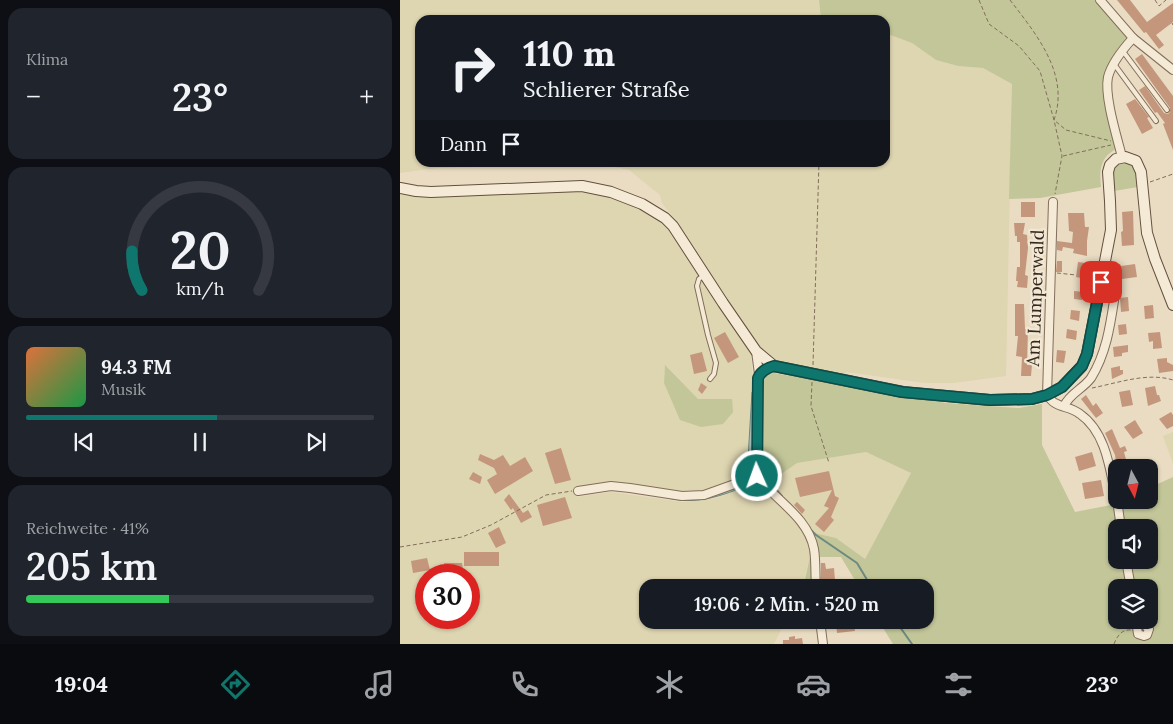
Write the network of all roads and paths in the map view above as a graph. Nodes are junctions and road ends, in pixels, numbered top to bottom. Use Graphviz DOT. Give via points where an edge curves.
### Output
graph roads {
  1 [pos="979,0"];
  2 [pos="1010,0"];
  3 [pos="1100,0"];
  4 [pos="1155,0"];
  5 [pos="1166,0"];
  6 [pos="1133,38"];
  7 [pos="1122,50"];
  8 [pos="1114,64"];
  9 [pos="1173,70"];
  10 [pos="1166,110"];
  11 [pos="1054,120"];
  12 [pos="1156,121"];
  13 [pos="1119,143"];
  14 [pos="1062,156"];
  15 [pos="1122,157"];
  16 [pos="819,167"];
  17 [pos="1173,174"];
  18 [pos="1142,184"];
  19 [pos="400,188"];
  20 [pos="1054,202"];
  21 [pos="704,274"];
  22 [pos="1062,274"];
  23 [pos="1076,275"];
  24 [pos="1116,288"];
  25 [pos="1173,305"];
  26 [pos="756,351"];
  27 [pos="774,366"];
  28 [pos="759,374"];
  29 [pos="812,374"];
  30 [pos="710,379"];
  31 [pos="1173,380"];
  32 [pos="1092,388"];
  33 [pos="1047,395"];
  34 [pos="1064,406"];
  35 [pos="829,463"];
  36 [pos="1108,463"];
  37 [pos="757,476"];
  38 [pos="578,490"];
  39 [pos="400,547"];
  40 [pos="816,579"];
  41 [pos="821,629"];
  42 [pos="1149,629"];
  43 [pos="1140,636"];
  44 [pos="823,644"];
  45 [pos="1114,644"];
  1 -- 11 [label="path" via="989,24 1019,46 1040,71"];
  2 -- 11 [label="path" via="1045,47 1057,76 1058,110"];
  3 -- 6 [label="street"];
  4 -- 5 [label="path" via="1159,6"];
  6 -- 7 [label="street"];
  6 -- 9 [label="street"];
  7 -- 8 [label="street"];
  7 -- 10 [label="lane"];
  8 -- 12 [label="lane"];
  8 -- 13 [label="street" via="1108,77 1109,100"];
  11 -- 13 [label="path" via="1066,130"];
  11 -- 14 [label="path"];
  13 -- 14 [label="path"];
  13 -- 15 [label="street"];
  14 -- 20 [label="path"];
  15 -- 18 [label="main road" via="1130,158 1139,165"];
  15 -- 33 [label="main road" via="1110,164 1108,172 1111,230 1087,354 1074,376"];
  16 -- 29 [label="path"];
  17 -- 18 [label="path"];
  18 -- 25 [label="main road" via="1147,233"];
  19 -- 21 [label="main road" via="416,192 562,186 598,189 635,201 665,218 682,238"];
  20 -- 33 [label="street, Am Lumperwald"];
  21 -- 26 [label="main road"];
  21 -- 30 [label="lane" via="697,286 716,363"];
  22 -- 23 [label="path"];
  24 -- 34 [label="street" via="1100,360 1090,379 1068,397"];
  26 -- 27 [label="main road"];
  26 -- 28 [label="street"];
  27 -- 28 [label="street"];
  27 -- 29 [label="main road"];
  28 -- 37 [label="street"];
  29 -- 33 [label="main road" via="902,392 949,397 1009,401"];
  29 -- 35 [label="path" via="811,406"];
  31 -- 32 [label="path" via="1148,377"];
  33 -- 34 [label="street" via="1053,403"];
  34 -- 36 [label="street" via="1086,418 1098,436"];
  37 -- 38 [label="street" via="704,495 682,496 611,486"];
  37 -- 40 [label="street" via="807,530 814,548"];
  38 -- 39 [label="path" via="546,495 462,537"];
  41 -- 44 [label="street"];
  42 -- 43 [label="street" via="1147,635"];
  43 -- 45 [label="path" via="1127,630 1118,636"];
}
